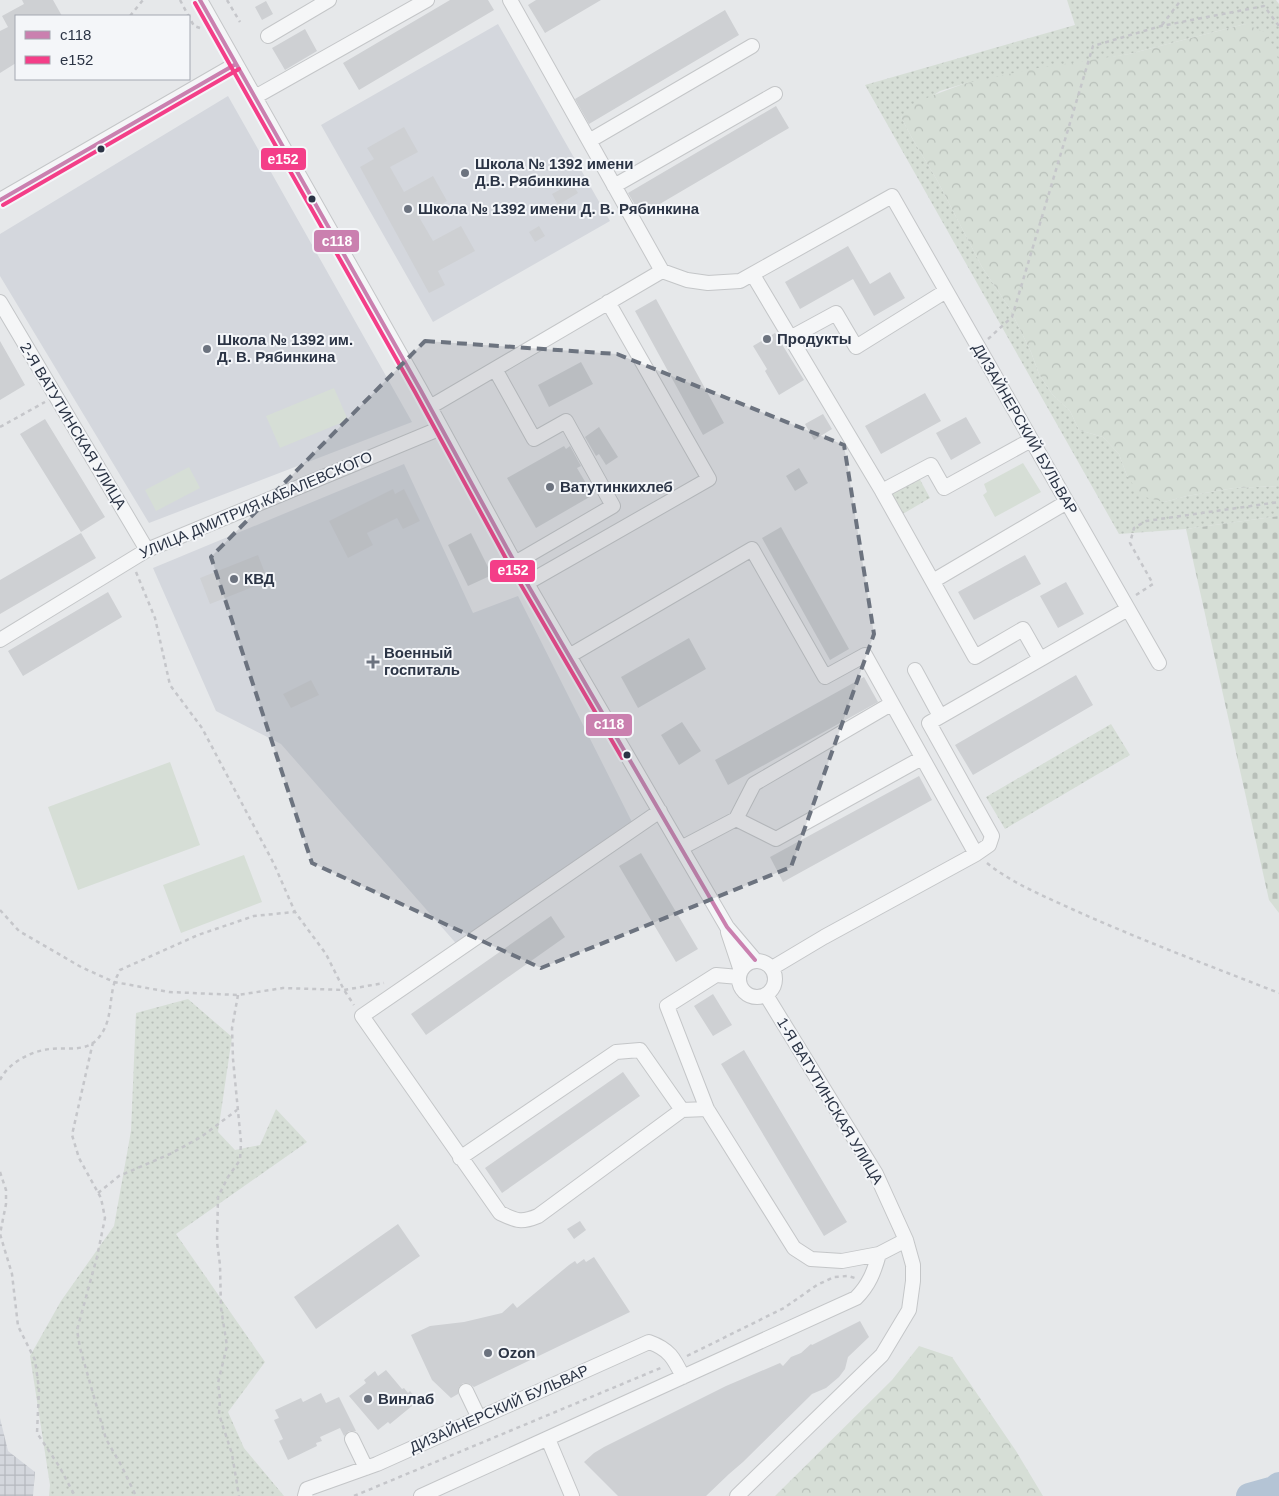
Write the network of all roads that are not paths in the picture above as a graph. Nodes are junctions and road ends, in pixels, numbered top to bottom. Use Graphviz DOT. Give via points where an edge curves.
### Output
graph roads {
  1 [pos="200,0"];
  2 [pos="329,0"];
  3 [pos="427,0"];
  4 [pos="510,0"];
  5 [pos="268,36"];
  6 [pos="752,46"];
  7 [pos="236,64"];
  8 [pos="775,94"];
  9 [pos="255,97"];
  10 [pos="589,141"];
  11 [pos="614,186"];
  12 [pos="0,200"];
  13 [pos="662,271"];
  14 [pos="753,275"];
  15 [pos="946,292"];
  16 [pos="0,302"];
  17 [pos="608,302"];
  18 [pos="790,338"];
  19 [pos="495,369"];
  20 [pos="430,407"];
  21 [pos="441,428"];
  22 [pos="1031,440"];
  23 [pos="882,491"];
  24 [pos="1067,502"];
  25 [pos="146,550"];
  26 [pos="515,563"];
  27 [pos="932,581"];
  28 [pos="527,583"];
  29 [pos="1126,606"];
  30 [pos="0,640"];
  31 [pos="569,656"];
  32 [pos="1040,659"];
  33 [pos="1159,663"];
  34 [pos="915,670"];
  35 [pos="891,704"];
  36 [pos="940,716"];
  37 [pos="922,758"];
  38 [pos="660,811"];
  39 [pos="736,819"];
  40 [pos="681,848"];
  41 [pos="976,854"];
  42 [pos="727,926"];
  43 [pos="755,960"];
  44 [pos="772,968"];
  45 [pos="740,974"];
  46 [pos="766,995"];
  47 [pos="707,1108"];
  48 [pos="682,1110"];
  49 [pos="460,1158"];
  50 [pos="906,1240"];
  51 [pos="879,1254"];
  52 [pos="683,1377"];
  53 [pos="466,1391"];
  54 [pos="479,1418"];
  55 [pos="352,1439"];
  56 [pos="548,1439"];
  57 [pos="366,1468"];
  58 [pos="305,1496"];
  59 [pos="421,1496"];
  60 [pos="572,1496"];
  61 [pos="737,1496"];
  1 -- 7 [label="street"];
  2 -- 5 [label="street"];
  3 -- 9 [label="street"];
  4 -- 10 [label="street"];
  6 -- 10 [label="street"];
  7 -- 9 [label="street"];
  7 -- 12 [label="street"];
  8 -- 11 [label="street"];
  9 -- 20 [label="street"];
  10 -- 11 [label="street"];
  11 -- 13 [label="street"];
  13 -- 14 [label="street" via="686,280 708,283 740,281"];
  13 -- 17 [label="street"];
  14 -- 15 [label="street, ДИЗАЙНЕРСКИЙ БУЛЬВАР" via="892,196"];
  14 -- 18 [label="street"];
  15 -- 18 [label="street" via="856,347 836,313"];
  15 -- 22 [label="street, ДИЗАЙНЕРСКИЙ БУЛЬВАР"];
  16 -- 25 [label="street, 2-Я ВАТУТИНСКАЯ УЛИЦА"];
  17 -- 19 [label="street"];
  17 -- 28 [label="street" via="709,479"];
  18 -- 23 [label="street"];
  19 -- 20 [label="street"];
  19 -- 26 [label="street" via="534,438 566,421 613,506"];
  20 -- 21 [label="street"];
  21 -- 25 [label="street, УЛИЦА ДМИТРИЯ КАБАЛЕВСКОГО"];
  21 -- 26 [label="street"];
  22 -- 23 [label="street" via="944,488 931,465"];
  22 -- 24 [label="street, ДИЗАЙНЕРСКИЙ БУЛЬВАР"];
  23 -- 27 [label="street"];
  24 -- 27 [label="street"];
  24 -- 29 [label="street, ДИЗАЙНЕРСКИЙ БУЛЬВАР"];
  25 -- 30 [label="street, УЛИЦА ДМИТРИЯ КАБАЛЕВСКОГО"];
  26 -- 28 [label="street"];
  27 -- 32 [label="street" via="975,657 1023,629"];
  28 -- 31 [label="street"];
  29 -- 32 [label="street"];
  29 -- 33 [label="street, ДИЗАЙНЕРСКИЙ БУЛЬВАР"];
  31 -- 35 [label="street" via="752,549 825,677 864,655"];
  31 -- 38 [label="street"];
  32 -- 36 [label="street"];
  34 -- 36 [label="street"];
  35 -- 37 [label="street"];
  35 -- 39 [label="street" via="754,784"];
  36 -- 41 [label="street" via="929,723 992,836 989,845"];
  37 -- 39 [label="street" via="776,839"];
  37 -- 41 [label="street"];
  38 -- 40 [label="street"];
  38 -- 49 [label="street" via="362,1016"];
  39 -- 40 [label="street"];
  40 -- 42 [label="street"];
  41 -- 44 [label="street"];
  42 -- 43 [label="street"];
  42 -- 45 [label="street"];
  43 -- 44 [label="street"];
  43 -- 45 [label="street" via="744,966"];
  44 -- 46 [label="street" via="774,986"];
  45 -- 46 [label="street" via="743,990 753,996"];
  45 -- 47 [label="street" via="716,975 667,1006"];
  46 -- 50 [label="street, 1-Я ВАТУТИНСКАЯ УЛИЦА" via="876,1174"];
  47 -- 48 [label="street"];
  47 -- 51 [label="street" via="794,1248 811,1260 842,1261"];
  48 -- 49 [label="street" via="640,1050 616,1052"];
  48 -- 49 [label="street" via="538,1216 525,1221 500,1213"];
  50 -- 51 [label="street"];
  50 -- 61 [label="street, 1-Я ВАТУТИНСКАЯ УЛИЦА" via="913,1265 909,1310 882,1355"];
  51 -- 52 [label="street" via="874,1273 856,1298"];
  52 -- 54 [label="street, ДИЗАЙНЕРСКИЙ БУЛЬВАР" via="676,1361 662,1346 649,1342"];
  52 -- 56 [label="street"];
  53 -- 54 [label="street"];
  54 -- 57 [label="street, ДИЗАЙНЕРСКИЙ БУЛЬВАР"];
  55 -- 57 [label="street"];
  56 -- 59 [label="street"];
  56 -- 60 [label="street"];
  57 -- 58 [label="street, ДИЗАЙНЕРСКИЙ БУЛЬВАР" via="307,1489"];
}
